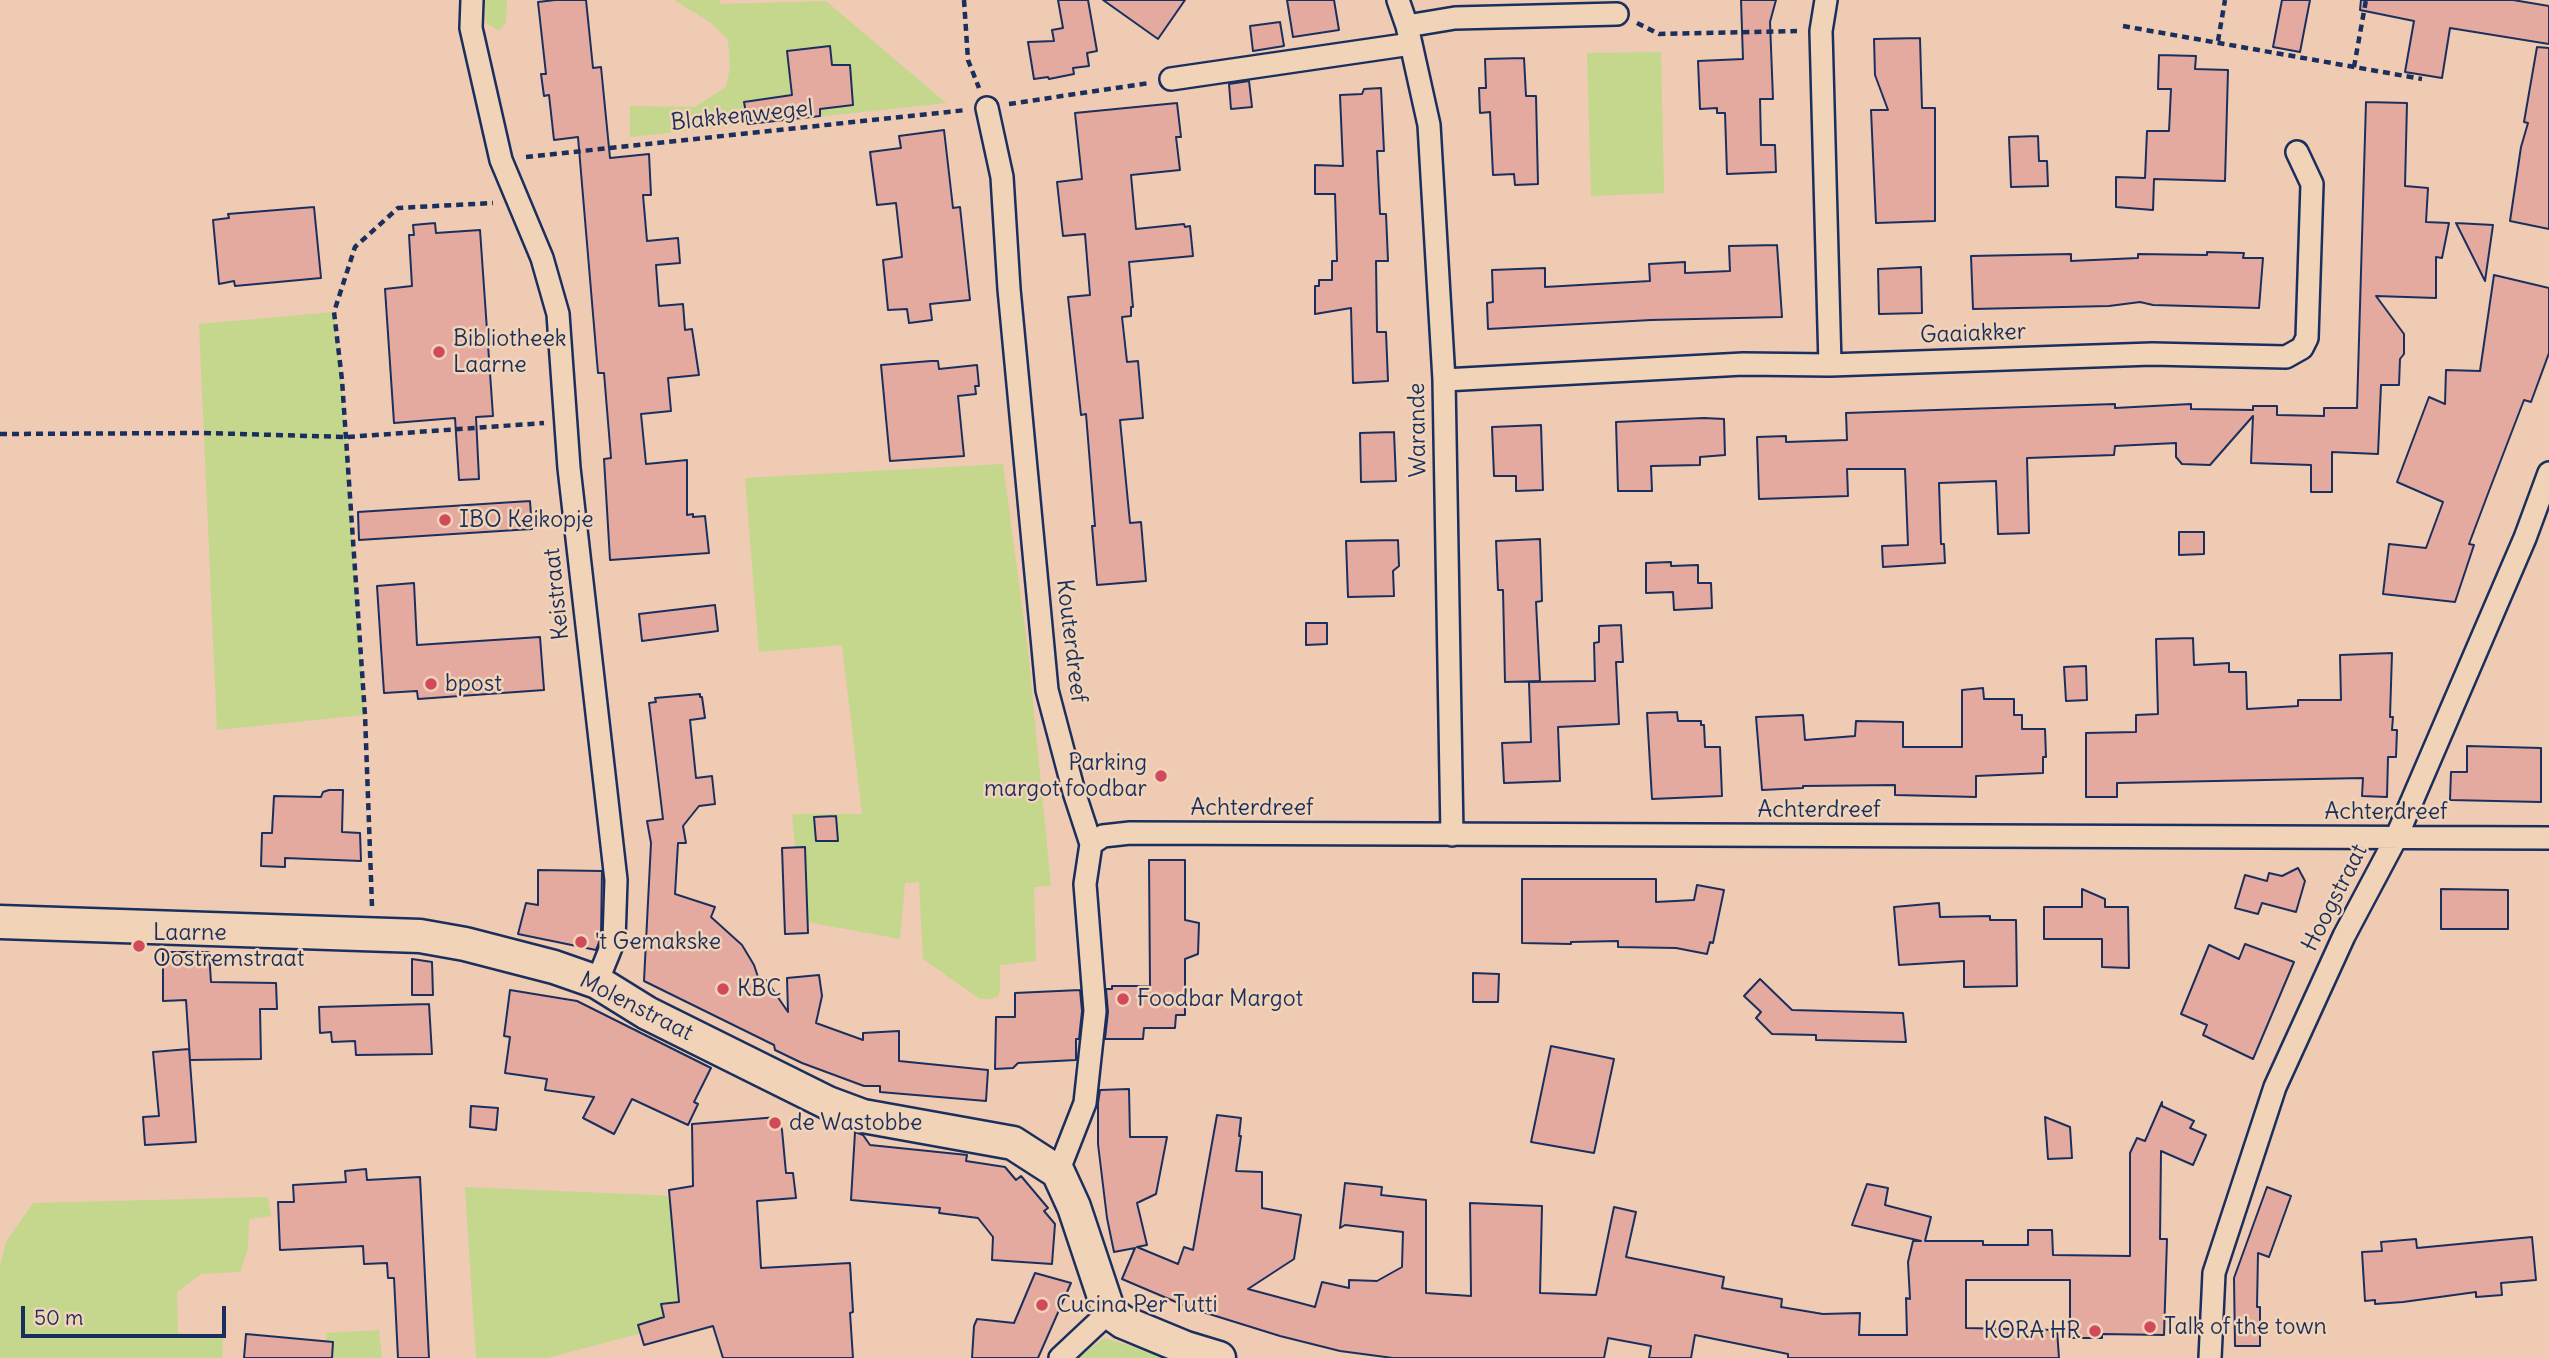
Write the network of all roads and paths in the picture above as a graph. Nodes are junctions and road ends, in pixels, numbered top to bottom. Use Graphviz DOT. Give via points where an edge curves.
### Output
graph roads {
  1 [pos="472,0"];
  2 [pos="964,0"];
  3 [pos="1398,0"];
  4 [pos="1826,0"];
  5 [pos="2225,0"];
  6 [pos="2366,0"];
  7 [pos="1617,14"];
  8 [pos="2123,26"];
  9 [pos="1821,31"];
  10 [pos="1409,35"];
  11 [pos="2217,41"];
  12 [pos="2354,67"];
  13 [pos="1171,79"];
  14 [pos="2422,79"];
  15 [pos="987,108"];
  16 [pos="2297,152"];
  17 [pos="500,160"];
  18 [pos="518,202"];
  19 [pos="1830,365"];
  20 [pos="1444,380"];
  21 [pos="566,423"];
  22 [pos="0,434"];
  23 [pos="347,437"];
  24 [pos="2549,473"];
  25 [pos="1452,835"];
  26 [pos="2396,838"];
  27 [pos="2549,838"];
  28 [pos="1091,844"];
  29 [pos="0,922"];
  30 [pos="376,935"];
  31 [pos="597,982"];
  32 [pos="1058,1172"];
  33 [pos="1109,1312"];
  34 [pos="1060,1358"];
  35 [pos="1219,1358"];
  36 [pos="2210,1358"];
  1 -- 17 [label="street, Keistraat" via="471,28"];
  2 -- 15 [label="path" via="968,60"];
  3 -- 10 [label="street, Warande"];
  4 -- 9 [label="street"];
  5 -- 11 [label="path"];
  6 -- 12 [label="path"];
  7 -- 9 [label="path" via="1659,34"];
  7 -- 10 [label="street" via="1455,18"];
  8 -- 11 [label="path"];
  9 -- 19 [label="street"];
  10 -- 13 [label="street"];
  10 -- 20 [label="street, Warande" via="1429,125"];
  11 -- 12 [label="path"];
  12 -- 14 [label="path"];
  13 -- 15 [label="path, Blakkenwegel"];
  15 -- 17 [label="path, Blakkenwegel"];
  15 -- 28 [label="street, Kouterdreef" via="1002,177 1047,690"];
  16 -- 19 [label="street, Gaaiakker" via="2312,184 2307,338 2302,348 2287,357 2152,354"];
  17 -- 18 [label="street, Keistraat"];
  18 -- 21 [label="street, Keistraat" via="542,258 558,314"];
  18 -- 23 [label="path" via="398,208 355,247 334,312"];
  19 -- 20 [label="street, Gaaiakker" via="1743,364"];
  20 -- 25 [label="street, Warande"];
  21 -- 23 [label="path"];
  21 -- 31 [label="street, Keistraat" via="616,880 614,940"];
  22 -- 23 [label="path"];
  23 -- 30 [label="path"];
  24 -- 26 [label="street, Hoogstraat"];
  25 -- 26 [label="street, Achterdreef"];
  25 -- 28 [label="street, Achterdreef" via="1130,833 1103,836"];
  26 -- 27 [label="street, Achterdreef"];
  26 -- 36 [label="street, Hoogstraat" via="2344,936 2275,1087 2214,1273"];
  28 -- 32 [label="street, Kouterdreef" via="1085,884 1095,1011 1085,1103"];
  29 -- 30 [label="street, Molenstraat"];
  30 -- 31 [label="street, Molenstraat" via="465,944"];
  31 -- 32 [label="street, Molenstraat" via="648,1013 828,1103 863,1116 1013,1143"];
  32 -- 33 [label="street"];
  33 -- 34 [label="street"];
  33 -- 35 [label="street" via="1123,1322"];
}
